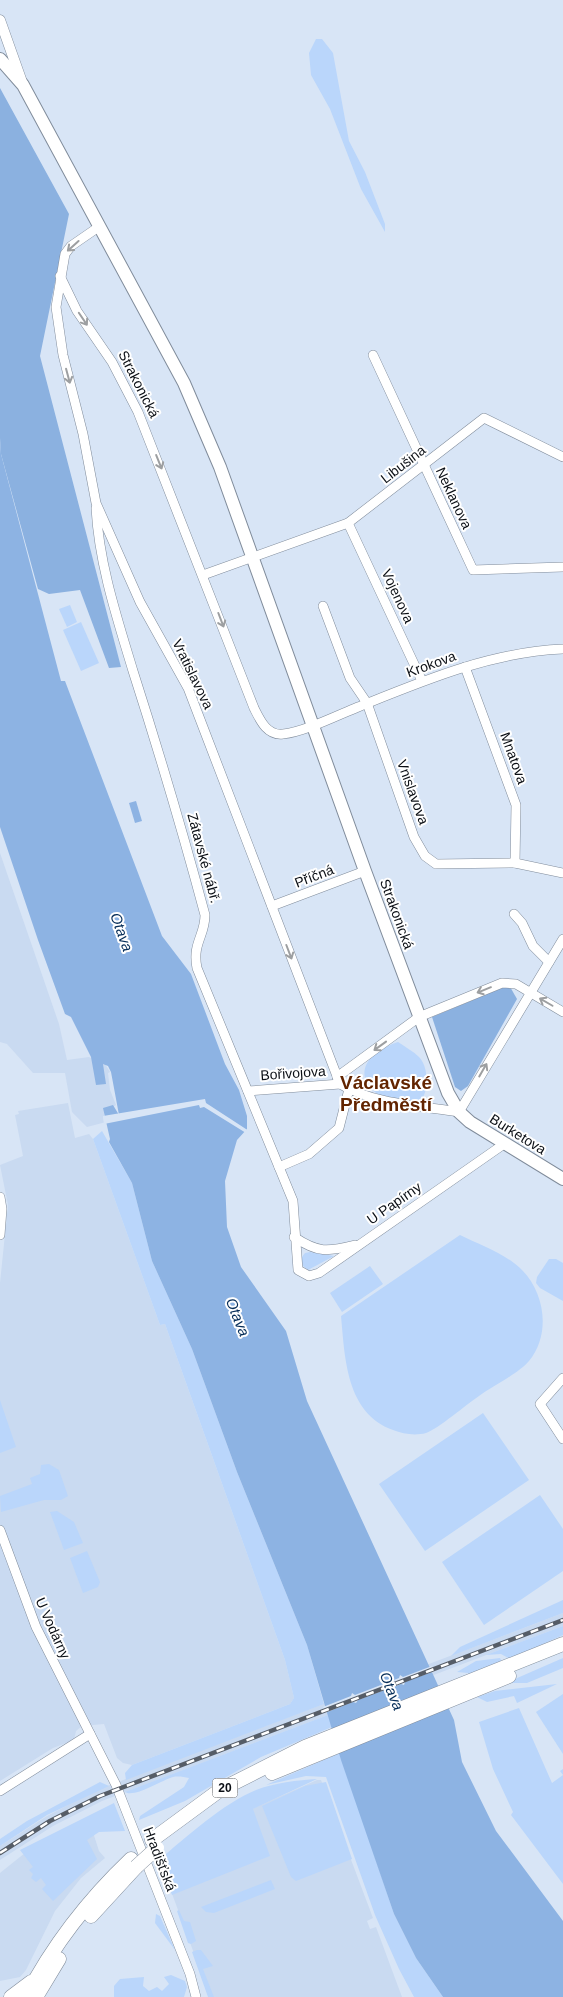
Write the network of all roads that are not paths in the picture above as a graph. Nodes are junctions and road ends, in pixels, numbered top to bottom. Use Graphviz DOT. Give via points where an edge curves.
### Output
graph roads {
  1 [pos="0,20"];
  2 [pos="0,60"];
  3 [pos="24,85"];
  4 [pos="100,226"];
  5 [pos="60,276"];
  6 [pos="373,355"];
  7 [pos="563,457"];
  8 [pos="424,465"];
  9 [pos="96,503"];
  10 [pos="348,522"];
  11 [pos="253,557"];
  12 [pos="563,566"];
  13 [pos="204,575"];
  14 [pos="323,606"];
  15 [pos="563,649"];
  16 [pos="465,667"];
  17 [pos="422,682"];
  18 [pos="367,703"];
  19 [pos="313,724"];
  20 [pos="515,863"];
  21 [pos="365,871"];
  22 [pos="563,873"];
  23 [pos="272,906"];
  24 [pos="514,914"];
  25 [pos="563,938"];
  26 [pos="549,962"];
  27 [pos="529,992"];
  28 [pos="563,1012"];
  29 [pos="420,1017"];
  30 [pos="338,1080"];
  31 [pos="349,1089"];
  32 [pos="248,1090"];
  33 [pos="459,1112"];
  34 [pos="504,1144"];
  35 [pos="279,1166"];
  36 [pos="563,1179"];
  37 [pos="0,1197"];
  38 [pos="0,1235"];
  39 [pos="294,1237"];
  40 [pos="359,1244"];
  41 [pos="298,1270"];
  42 [pos="563,1378"];
  43 [pos="563,1439"];
  44 [pos="0,1530"];
  45 [pos="563,1644"];
  46 [pos="563,1653"];
  47 [pos="472,1685"];
  48 [pos="90,1734"];
  49 [pos="0,1791"];
  50 [pos="134,1863"];
  51 [pos="53,1969"];
  52 [pos="38,1974"];
  53 [pos="11,1997"];
  54 [pos="26,1997"];
  55 [pos="36,1997"];
  56 [pos="46,1997"];
  57 [pos="196,1997"];
  1 -- 3 [label="street"];
  2 -- 3 [label="main road, Strakonická"];
  3 -- 4 [label="main road, Strakonická"];
  4 -- 5 [label="street, one-way" via="71,246 65,254"];
  4 -- 11 [label="main road, Strakonická" via="184,382"];
  5 -- 9 [label="street, Vratislavova, one-way" via="56,307 63,355 84,434"];
  5 -- 13 [label="street, Strakonická, one-way" via="77,311 112,362 138,412"];
  6 -- 8 [label="street, Neklanova"];
  7 -- 8 [label="street, Libušina" via="484,418"];
  8 -- 10 [label="street, Libušina"];
  8 -- 12 [label="street, Neklanova" via="473,570"];
  9 -- 23 [label="street, Vratislavova" via="140,602 188,688"];
  9 -- 32 [label="street, Zátavské nábř." via="98,540 121,633 179,816 205,915 196,949 197,968"];
  10 -- 11 [label="street, Libušina"];
  10 -- 17 [label="street, Vojenova"];
  11 -- 13 [label="street"];
  11 -- 19 [label="main road, Strakonická"];
  13 -- 19 [label="street, Strakonická, one-way" via="261,724 273,733 283,734"];
  14 -- 18 [label="street, Vnislavova" via="350,678"];
  15 -- 16 [label="street, Krokova" via="520,653"];
  16 -- 17 [label="street, Krokova"];
  16 -- 20 [label="street, Mnatova" via="516,805"];
  17 -- 18 [label="street, Krokova"];
  18 -- 19 [label="street, Krokova"];
  18 -- 20 [label="street, Vnislavova" via="414,837 425,856 436,864"];
  19 -- 21 [label="main road, Strakonická"];
  20 -- 22 [label="street, Vnislavova"];
  21 -- 23 [label="street, Příčná"];
  21 -- 29 [label="main road, Strakonická"];
  23 -- 30 [label="street, Vratislavova, one-way"];
  24 -- 26 [label="street" via="522,923 532,946"];
  25 -- 26 [label="street"];
  26 -- 27 [label="street"];
  28 -- 27 [label="street, one-way"];
  27 -- 29 [label="street, one-way" via="507,982"];
  33 -- 27 [label="street, one-way"];
  29 -- 30 [label="street, one-way"];
  29 -- 33 [label="main road, Strakonická" via="442,1078"];
  30 -- 31 [label="street"];
  30 -- 32 [label="street, Bořivojova"];
  31 -- 33 [label="street" via="377,1098"];
  31 -- 35 [label="street" via="339,1128 309,1154"];
  32 -- 35 [label="street, Zátavské nábř."];
  33 -- 34 [label="main road, Burketova"];
  34 -- 36 [label="main road, Burketova"];
  34 -- 40 [label="street, U Papírny"];
  35 -- 39 [label="street, Zátavské nábř." via="293,1201"];
  37 -- 38 [label="street"];
  39 -- 40 [label="street" via="309,1247 324,1251"];
  39 -- 41 [label="street, Zátavské nábř."];
  40 -- 41 [label="street, U Papírny" via="319,1273 309,1276"];
  42 -- 43 [label="street" via="540,1404"];
  44 -- 48 [label="street, U Vodárny" via="36,1627"];
  45 -- 47 [label="highway, 20"];
  46 -- 47 [label="highway, 20"];
  47 -- 50 [label="highway, 20" via="307,1751 220,1790"];
  48 -- 49 [label="street"];
  48 -- 57 [label="street, Hradišťská" via="116,1786 190,1974"];
  50 -- 51 [label="highway, 20"];
  50 -- 52 [label="highway, 20" via="84,1911"];
  51 -- 55 [label="highway, 20"];
  51 -- 56 [label="highway"];
  52 -- 53 [label="highway"];
  52 -- 54 [label="highway, 20"];
}
